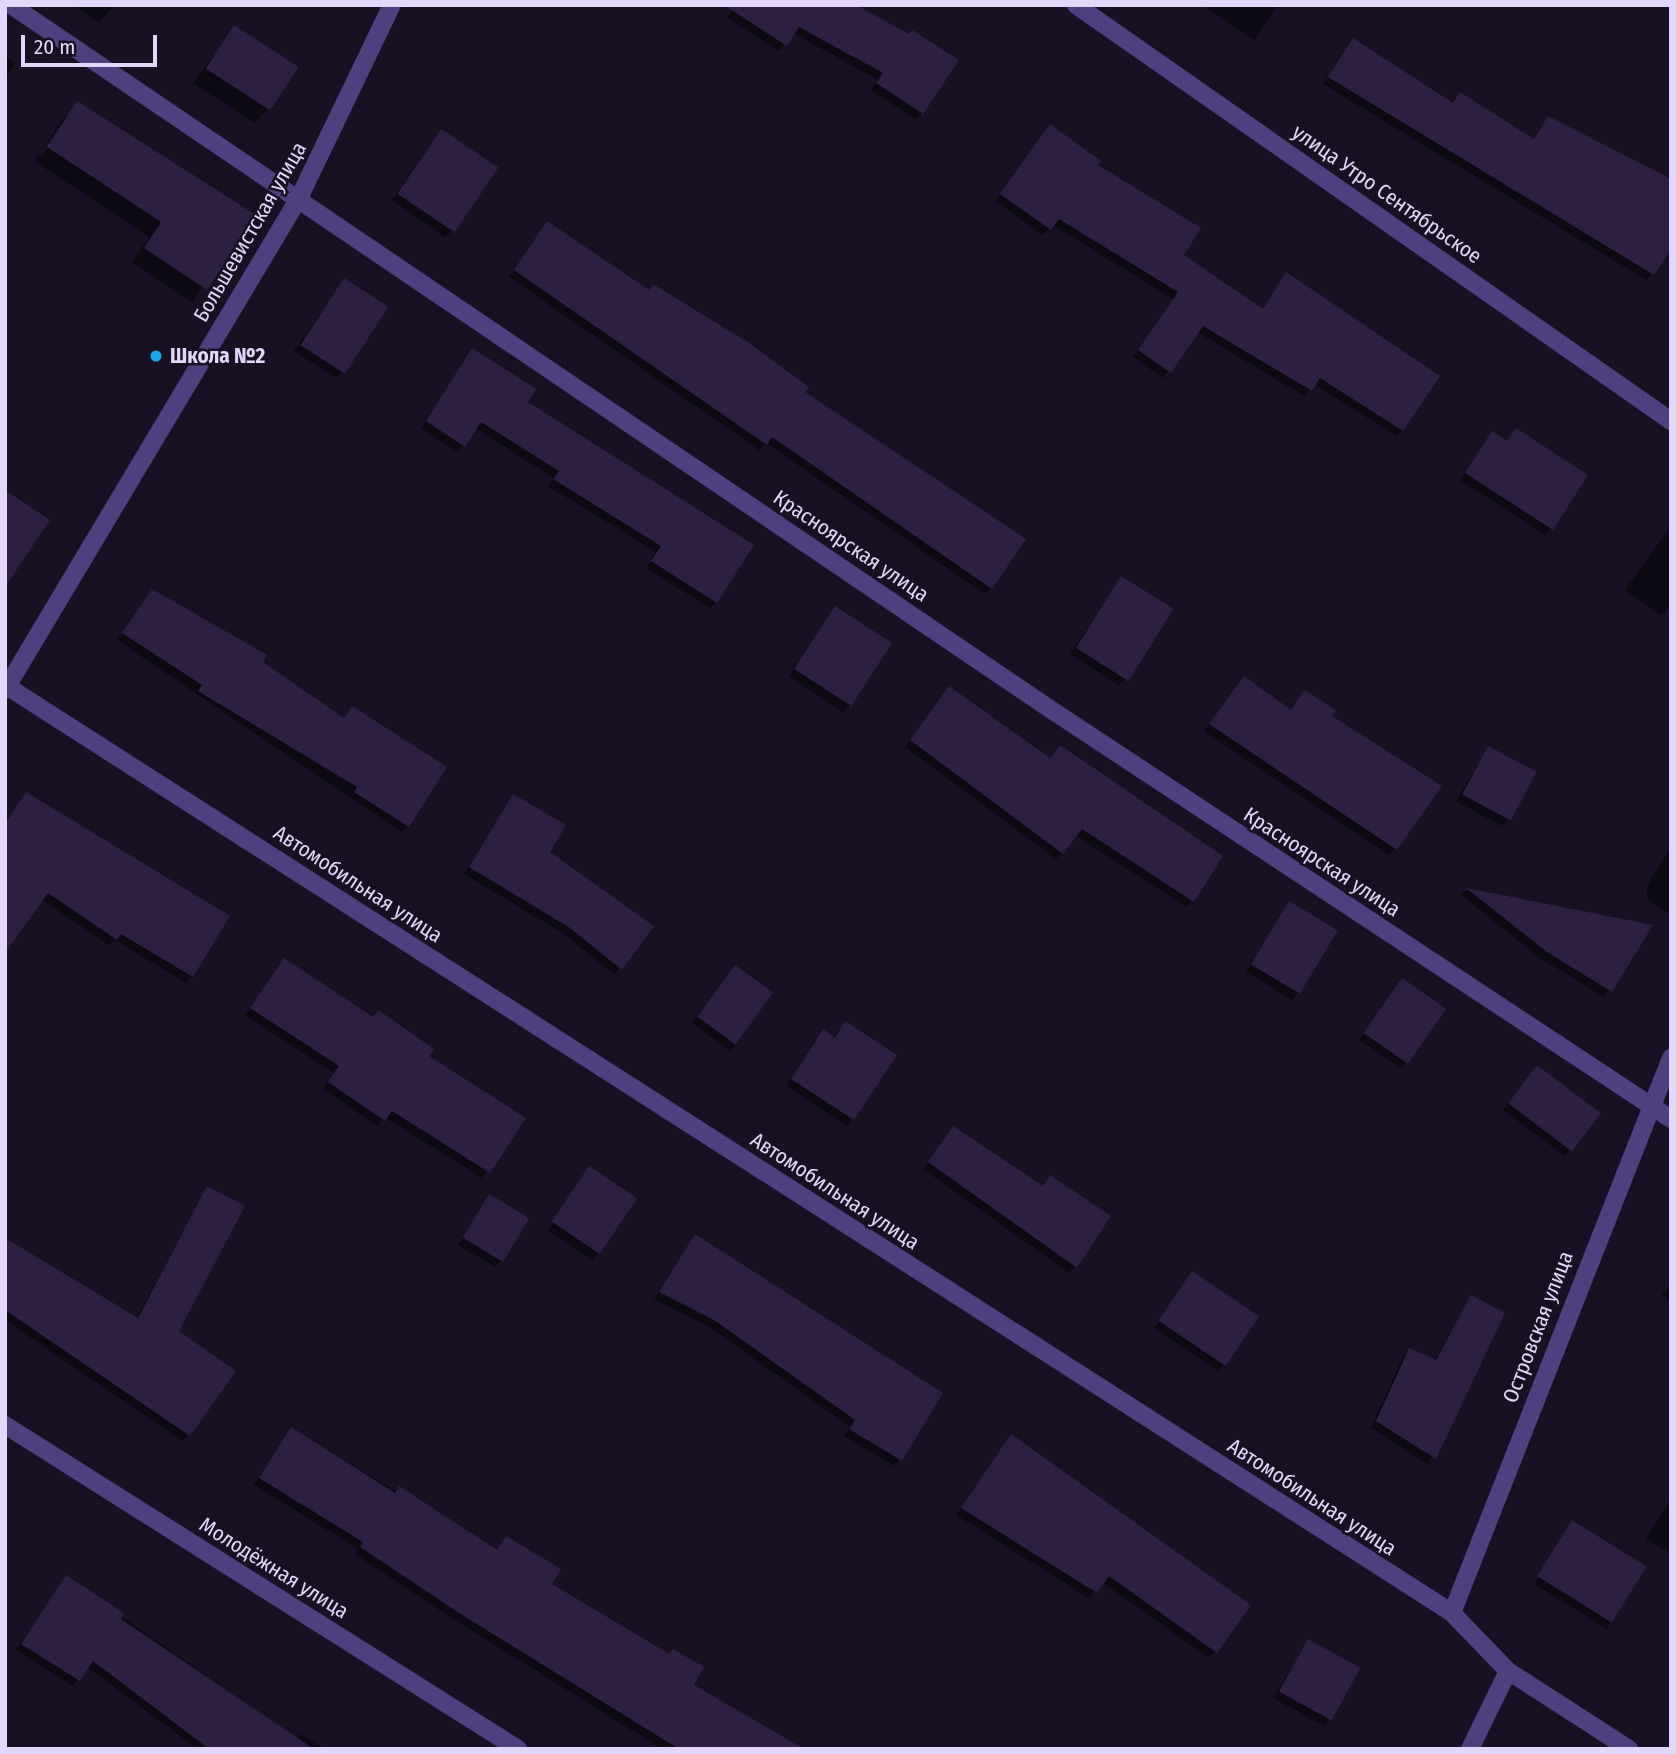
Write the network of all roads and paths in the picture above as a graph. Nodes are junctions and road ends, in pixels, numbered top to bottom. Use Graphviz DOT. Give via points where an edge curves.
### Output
graph roads {
  1 [pos="11,5"];
  2 [pos="392,5"];
  3 [pos="1076,5"];
  4 [pos="299,198"];
  5 [pos="1671,421"];
  6 [pos="6,687"];
  7 [pos="1671,1058"];
  8 [pos="1648,1104"];
  9 [pos="1671,1119"];
  10 [pos="5,1425"];
  11 [pos="1452,1614"];
  12 [pos="1508,1671"];
  13 [pos="518,1749"];
  14 [pos="1470,1749"];
  15 [pos="1629,1749"];
  1 -- 4 [label="street, Красноярская улица"];
  2 -- 4 [label="street, Большевистская улица"];
  3 -- 5 [label="street, улица Утро Сентябрьское"];
  4 -- 6 [label="street, Большевистская улица"];
  4 -- 8 [label="street, Красноярская улица" via="1041,703"];
  6 -- 11 [label="street, Автомобильная улица"];
  7 -- 8 [label="street, Островская улица"];
  8 -- 9 [label="street, Красноярская улица"];
  8 -- 11 [label="street, Островская улица"];
  10 -- 13 [label="street, Молодёжная улица"];
  11 -- 12 [label="street, Автомобильная улица"];
  12 -- 14 [label="street"];
  12 -- 15 [label="street, Автомобильная улица"];
}
